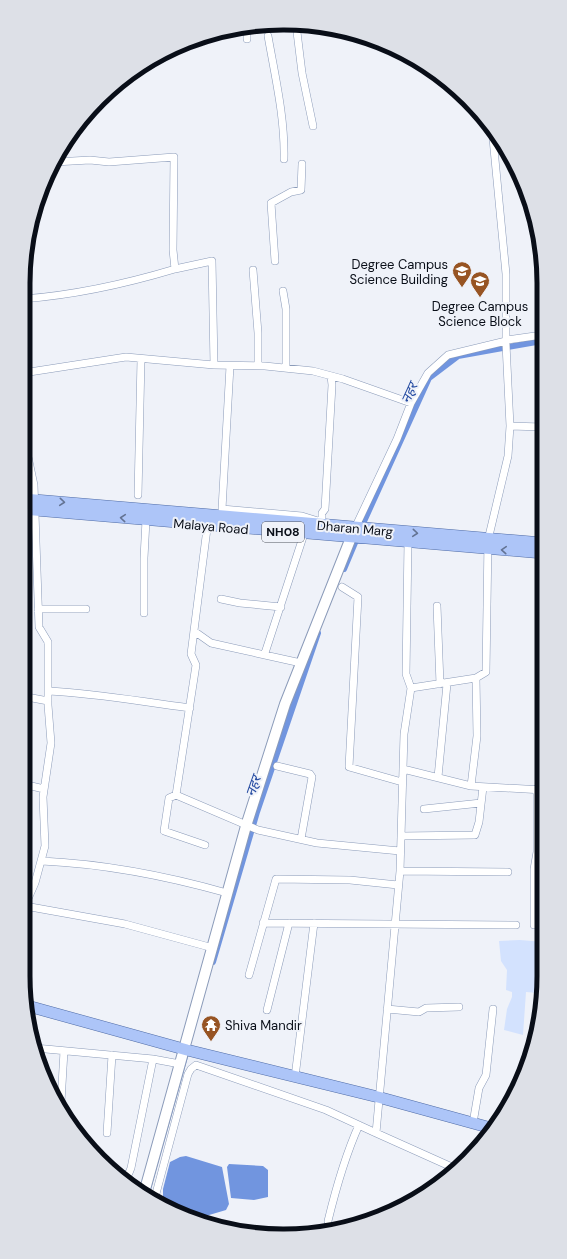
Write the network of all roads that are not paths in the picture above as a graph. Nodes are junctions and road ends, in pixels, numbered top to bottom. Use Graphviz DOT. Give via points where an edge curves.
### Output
graph roads {
  1 [pos="297,32"];
  2 [pos="247,33"];
  3 [pos="268,36"];
  4 [pos="247,39"];
  5 [pos="313,126"];
  6 [pos="493,142"];
  7 [pos="284,159"];
  8 [pos="61,162"];
  9 [pos="302,164"];
  10 [pos="275,261"];
  11 [pos="175,269"];
  12 [pos="253,270"];
  13 [pos="283,291"];
  14 [pos="30,298"];
  15 [pos="537,336"];
  16 [pos="506,344"];
  17 [pos="141,359"];
  18 [pos="214,365"];
  19 [pos="230,366"];
  20 [pos="258,366"];
  21 [pos="286,368"];
  22 [pos="30,372"];
  23 [pos="331,376"];
  24 [pos="411,403"];
  25 [pos="510,426"];
  26 [pos="537,427"];
  27 [pos="30,466"];
  28 [pos="138,495"];
  29 [pos="30,498"];
  30 [pos="30,505"];
  31 [pos="30,505"];
  32 [pos="146,520"];
  33 [pos="208,520"];
  34 [pos="30,526"];
  35 [pos="353,533"];
  36 [pos="304,534"];
  37 [pos="408,542"];
  38 [pos="537,543"];
  39 [pos="488,545"];
  40 [pos="537,552"];
  41 [pos="342,587"];
  42 [pos="221,599"];
  43 [pos="437,606"];
  44 [pos="281,607"];
  45 [pos="38,609"];
  46 [pos="86,609"];
  47 [pos="144,613"];
  48 [pos="194,631"];
  49 [pos="265,653"];
  50 [pos="301,663"];
  51 [pos="476,678"];
  52 [pos="443,684"];
  53 [pos="411,688"];
  54 [pos="48,691"];
  55 [pos="30,698"];
  56 [pos="48,701"];
  57 [pos="190,708"];
  58 [pos="277,766"];
  59 [pos="403,774"];
  60 [pos="438,776"];
  61 [pos="402,782"];
  62 [pos="30,786"];
  63 [pos="472,786"];
  64 [pos="484,787"];
  65 [pos="44,789"];
  66 [pos="537,789"];
  67 [pos="176,795"];
  68 [pos="481,803"];
  69 [pos="424,809"];
  70 [pos="246,826"];
  71 [pos="401,836"];
  72 [pos="301,839"];
  73 [pos="205,845"];
  74 [pos="400,851"];
  75 [pos="42,861"];
  76 [pos="537,862"];
  77 [pos="400,871"];
  78 [pos="508,872"];
  79 [pos="398,885"];
  80 [pos="535,886"];
  81 [pos="30,892"];
  82 [pos="227,892"];
  83 [pos="30,909"];
  84 [pos="263,923"];
  85 [pos="289,923"];
  86 [pos="314,923"];
  87 [pos="395,925"];
  88 [pos="516,925"];
  89 [pos="534,925"];
  90 [pos="213,948"];
  91 [pos="249,976"];
  92 [pos="32,1007"];
  93 [pos="459,1007"];
  94 [pos="387,1009"];
  95 [pos="493,1009"];
  96 [pos="267,1010"];
  97 [pos="41,1049"];
  98 [pos="183,1049"];
  99 [pos="64,1051"];
  100 [pos="112,1055"];
  101 [pos="153,1059"];
  102 [pos="180,1064"];
  103 [pos="294,1077"];
  104 [pos="61,1097"];
  105 [pos="378,1097"];
  106 [pos="473,1123"];
  107 [pos="359,1125"];
  108 [pos="487,1127"];
  109 [pos="107,1133"];
  110 [pos="376,1133"];
  111 [pos="450,1166"];
  112 [pos="126,1174"];
  113 [pos="146,1188"];
  114 [pos="156,1194"];
  115 [pos="328,1221"];
  1 -- 5 [label="street"];
  2 -- 4 [label="street"];
  3 -- 7 [label="street" via="278,91"];
  6 -- 16 [label="street" via="506,274"];
  8 -- 11 [label="street" via="109,162 174,157"];
  9 -- 10 [label="street" via="302,190 291,192 271,203"];
  11 -- 14 [label="street" via="65,295"];
  11 -- 18 [label="street" via="212,261"];
  12 -- 20 [label="street"];
  13 -- 21 [label="street" via="286,309"];
  15 -- 16 [label="street"];
  16 -- 24 [label="street" via="448,355 428,373"];
  16 -- 25 [label="street"];
  17 -- 18 [label="street"];
  17 -- 22 [label="street" via="126,357"];
  17 -- 28 [label="street"];
  18 -- 19 [label="street"];
  19 -- 20 [label="street"];
  19 -- 23 [label="street" via="222,509 302,516 318,521 322,519 325,509"];
  20 -- 21 [label="street"];
  21 -- 23 [label="street"];
  23 -- 24 [label="street"];
  24 -- 35 [label="street"];
  25 -- 26 [label="street"];
  25 -- 39 [label="street" via="508,456"];
  27 -- 29 [label="street" via="34,485"];
  32 -- 30 [label="main road, Malaya Road / NH08, one-way"];
  31 -- 33 [label="main road, Dharan Marg / NH08, one-way"];
  32 -- 33 [label="main road, Malaya Road / NH08"];
  32 -- 47 [label="street"];
  33 -- 35 [label="main road, Dharan Marg / NH08"];
  33 -- 36 [label="main road, Malaya Road / NH08"];
  33 -- 48 [label="street"];
  34 -- 45 [label="street"];
  35 -- 36 [label="main road, Malaya Road / NH08"];
  35 -- 37 [label="main road, Malaya Road / NH08"];
  35 -- 39 [label="main road, Dharan Marg / NH08, one-way"];
  35 -- 50 [label="street"];
  36 -- 44 [label="street"];
  37 -- 39 [label="main road, Malaya Road / NH08"];
  37 -- 53 [label="street" via="406,674"];
  38 -- 39 [label="main road, Dharan Marg / NH08"];
  40 -- 39 [label="main road, Malaya Road / NH08, one-way"];
  39 -- 51 [label="street" via="486,672"];
  41 -- 61 [label="street" via="358,597 349,767"];
  42 -- 44 [label="street"];
  43 -- 52 [label="street"];
  44 -- 49 [label="street"];
  45 -- 46 [label="street"];
  45 -- 54 [label="street" via="39,627 48,642"];
  48 -- 49 [label="street" via="210,643"];
  48 -- 57 [label="street" via="191,654 196,665"];
  49 -- 50 [label="street"];
  50 -- 70 [label="street" via="285,704"];
  51 -- 52 [label="street"];
  51 -- 63 [label="street" via="477,736"];
  52 -- 53 [label="street"];
  52 -- 60 [label="street"];
  53 -- 59 [label="street" via="404,734"];
  54 -- 56 [label="street"];
  54 -- 57 [label="street" via="85,693"];
  55 -- 56 [label="street"];
  56 -- 65 [label="street" via="51,743"];
  57 -- 67 [label="street"];
  58 -- 72 [label="street" via="310,774 312,777"];
  59 -- 60 [label="street" via="407,770"];
  59 -- 61 [label="street"];
  60 -- 63 [label="street"];
  61 -- 71 [label="street"];
  62 -- 65 [label="street"];
  63 -- 64 [label="street"];
  64 -- 66 [label="street"];
  64 -- 68 [label="street"];
  65 -- 75 [label="street" via="45,846"];
  67 -- 70 [label="street"];
  67 -- 73 [label="street" via="169,798 164,830"];
  68 -- 69 [label="street"];
  68 -- 71 [label="street" via="475,835"];
  70 -- 72 [label="street"];
  70 -- 82 [label="street"];
  71 -- 74 [label="street"];
  72 -- 74 [label="street" via="317,843"];
  74 -- 77 [label="street"];
  75 -- 81 [label="street"];
  75 -- 82 [label="street" via="91,864 186,881"];
  76 -- 80 [label="street" via="534,869"];
  77 -- 78 [label="street"];
  77 -- 79 [label="street"];
  79 -- 84 [label="street" via="350,880 276,878"];
  79 -- 87 [label="street"];
  80 -- 89 [label="street"];
  82 -- 90 [label="street"];
  83 -- 90 [label="street" via="125,924"];
  84 -- 85 [label="street"];
  84 -- 91 [label="street"];
  85 -- 86 [label="street"];
  85 -- 96 [label="street"];
  86 -- 87 [label="street"];
  86 -- 103 [label="street"];
  87 -- 88 [label="street"];
  87 -- 94 [label="street"];
  90 -- 98 [label="street"];
  92 -- 98 [label="main road"];
  93 -- 94 [label="street" via="426,1008 419,1012"];
  94 -- 105 [label="street"];
  95 -- 106 [label="street" via="486,1075 479,1088"];
  97 -- 99 [label="street"];
  98 -- 102 [label="street"];
  98 -- 103 [label="main road"];
  99 -- 100 [label="street"];
  99 -- 104 [label="street"];
  100 -- 101 [label="street"];
  100 -- 109 [label="street"];
  101 -- 102 [label="street"];
  101 -- 112 [label="street" via="131,1168"];
  102 -- 113 [label="street"];
  103 -- 105 [label="main road"];
  105 -- 106 [label="main road"];
  105 -- 110 [label="street"];
  106 -- 108 [label="main road"];
  107 -- 110 [label="street"];
  107 -- 114 [label="street" via="326,1110 196,1065 188,1074"];
  107 -- 115 [label="street" via="349,1148"];
  110 -- 111 [label="street"];
}
